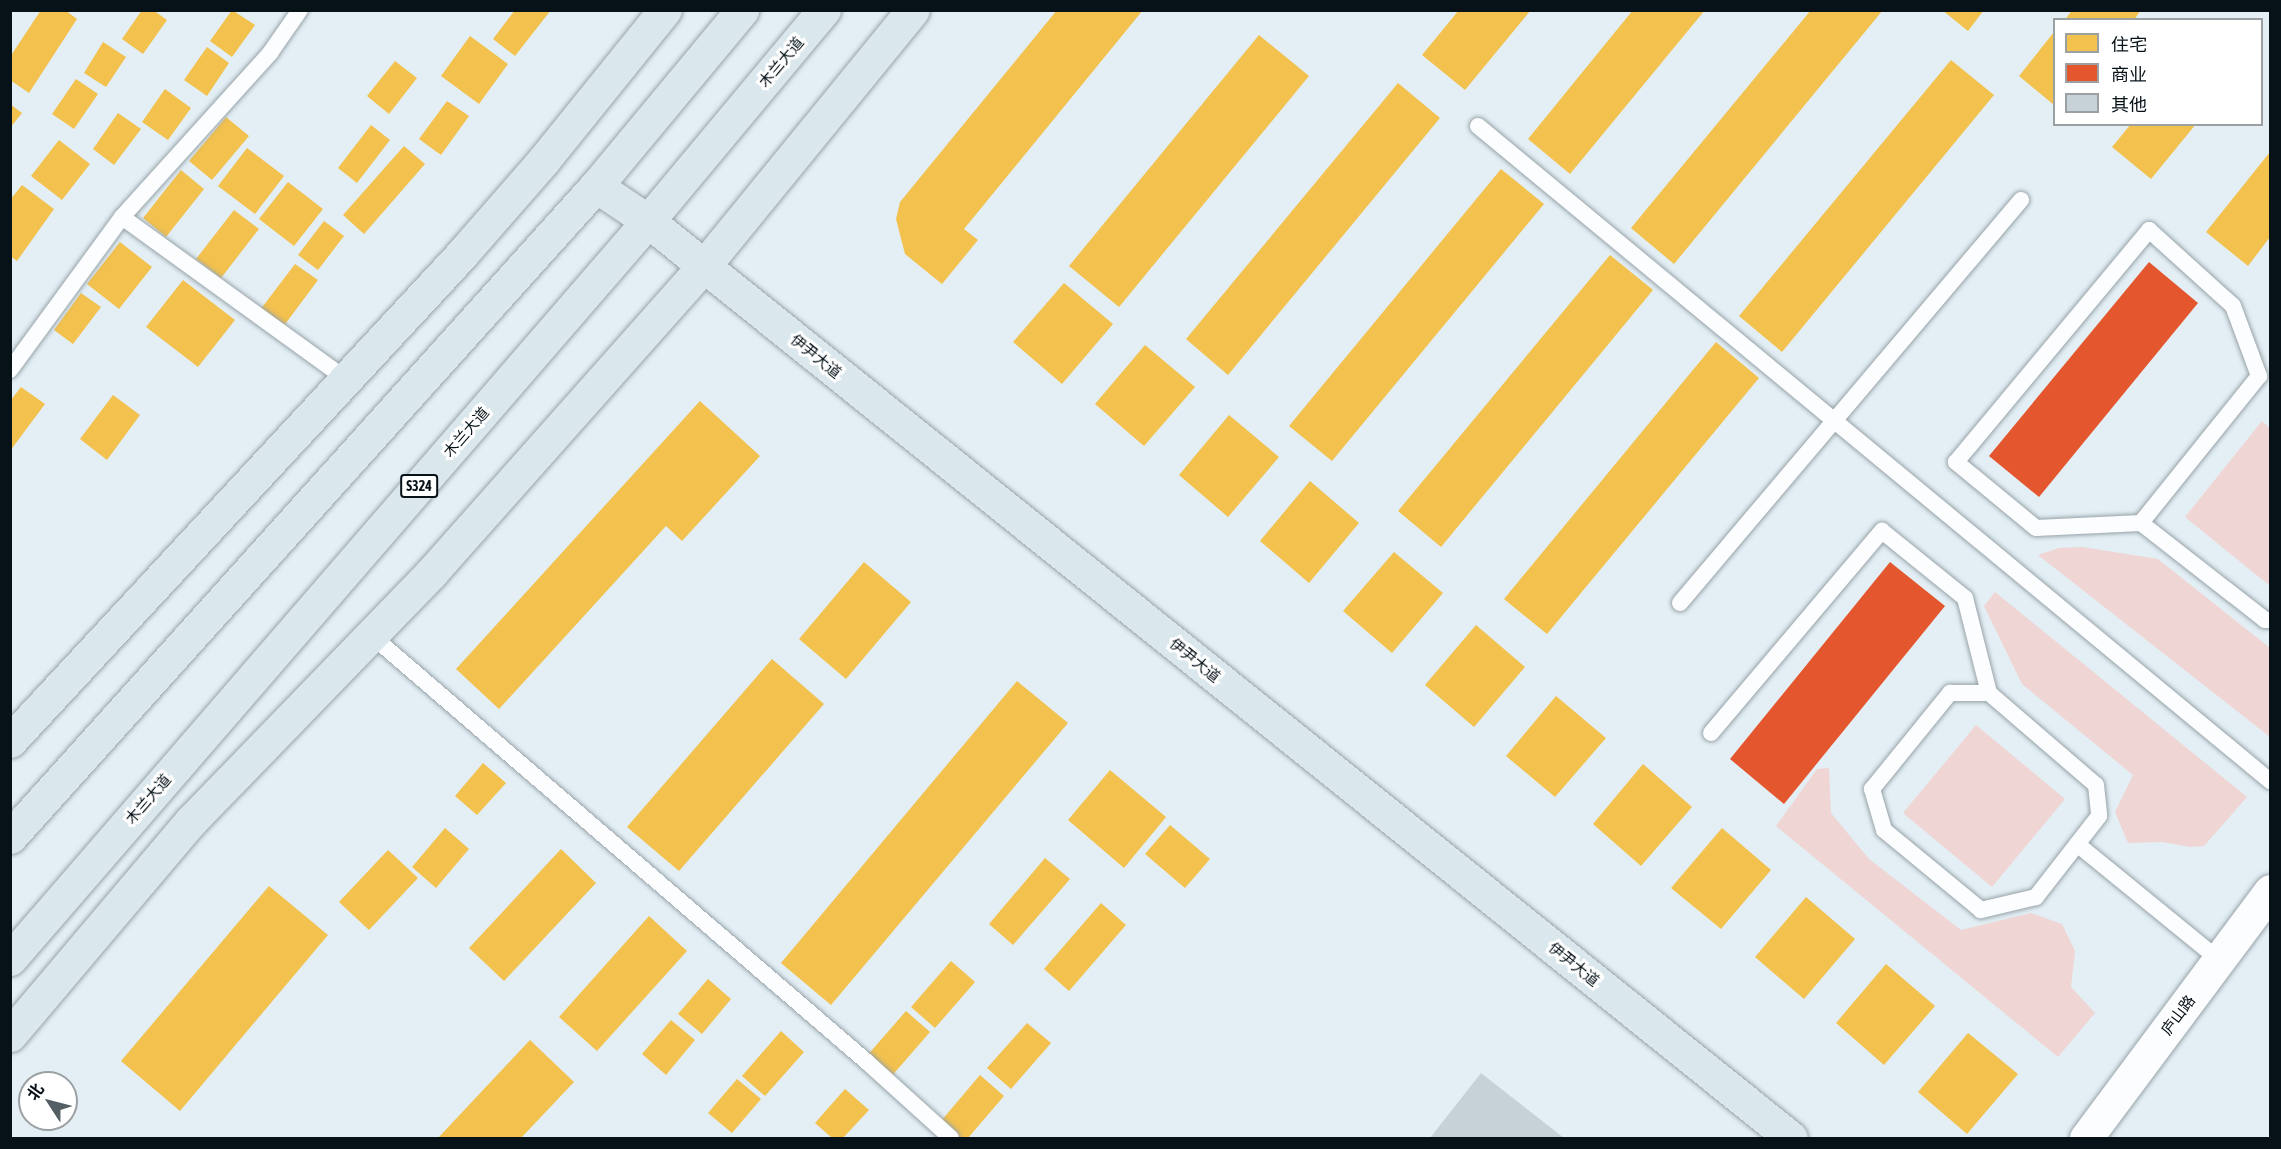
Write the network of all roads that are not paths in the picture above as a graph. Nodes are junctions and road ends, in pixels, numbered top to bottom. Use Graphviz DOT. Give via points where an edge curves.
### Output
graph roads {
  1 [pos="300,10"];
  2 [pos="665,10"];
  3 [pos="824,10"];
  4 [pos="913,10"];
  5 [pos="740,11"];
  6 [pos="1478,126"];
  7 [pos="596,186"];
  8 [pos="2021,200"];
  9 [pos="122,217"];
  10 [pos="648,221"];
  11 [pos="704,266"];
  12 [pos="10,370"];
  13 [pos="346,380"];
  14 [pos="2265,380"];
  15 [pos="1834,421"];
  16 [pos="2141,523"];
  17 [pos="1680,603"];
  18 [pos="2271,620"];
  19 [pos="371,635"];
  20 [pos="1989,693"];
  21 [pos="1712,733"];
  22 [pos="10,741"];
  23 [pos="2271,782"];
  24 [pos="12,833"];
  25 [pos="2077,844"];
  26 [pos="2271,891"];
  27 [pos="10,959"];
  28 [pos="2219,960"];
  29 [pos="10,1035"];
  30 [pos="951,1138"];
  31 [pos="1791,1138"];
  32 [pos="2086,1138"];
  1 -- 9 [label="lane" via="270,53"];
  2 -- 13 [label="main road" via="513,195"];
  3 -- 10 [label="main road, 木兰大道 / S324"];
  4 -- 11 [label="main road"];
  5 -- 7 [label="main road"];
  6 -- 15 [label="lane"];
  7 -- 10 [label="main road, 伊尹大道"];
  7 -- 24 [label="main road"];
  8 -- 15 [label="lane"];
  9 -- 12 [label="lane"];
  9 -- 13 [label="lane"];
  10 -- 11 [label="main road, 伊尹大道"];
  10 -- 27 [label="main road, 木兰大道 / S324"];
  11 -- 19 [label="main road" via="432,572"];
  11 -- 31 [label="main road, 伊尹大道"];
  13 -- 22 [label="main road"];
  14 -- 16 [label="lane"];
  14 -- 16 [label="lane" via="2233,306 2149,230 1956,462 2036,528"];
  15 -- 17 [label="lane"];
  15 -- 23 [label="lane"];
  16 -- 18 [label="lane" via="2265,620"];
  19 -- 29 [label="main road" via="191,821"];
  19 -- 30 [label="lane"];
  20 -- 21 [label="lane" via="1965,598 1882,531"];
  20 -- 25 [label="lane" via="2096,785 2098,816"];
  20 -- 25 [label="lane" via="1950,693 1872,789 1884,830 1981,910 2036,897"];
  25 -- 28 [label="lane"];
  26 -- 28 [label="street, 庐山路"];
  28 -- 32 [label="street, 庐山路"];
}
